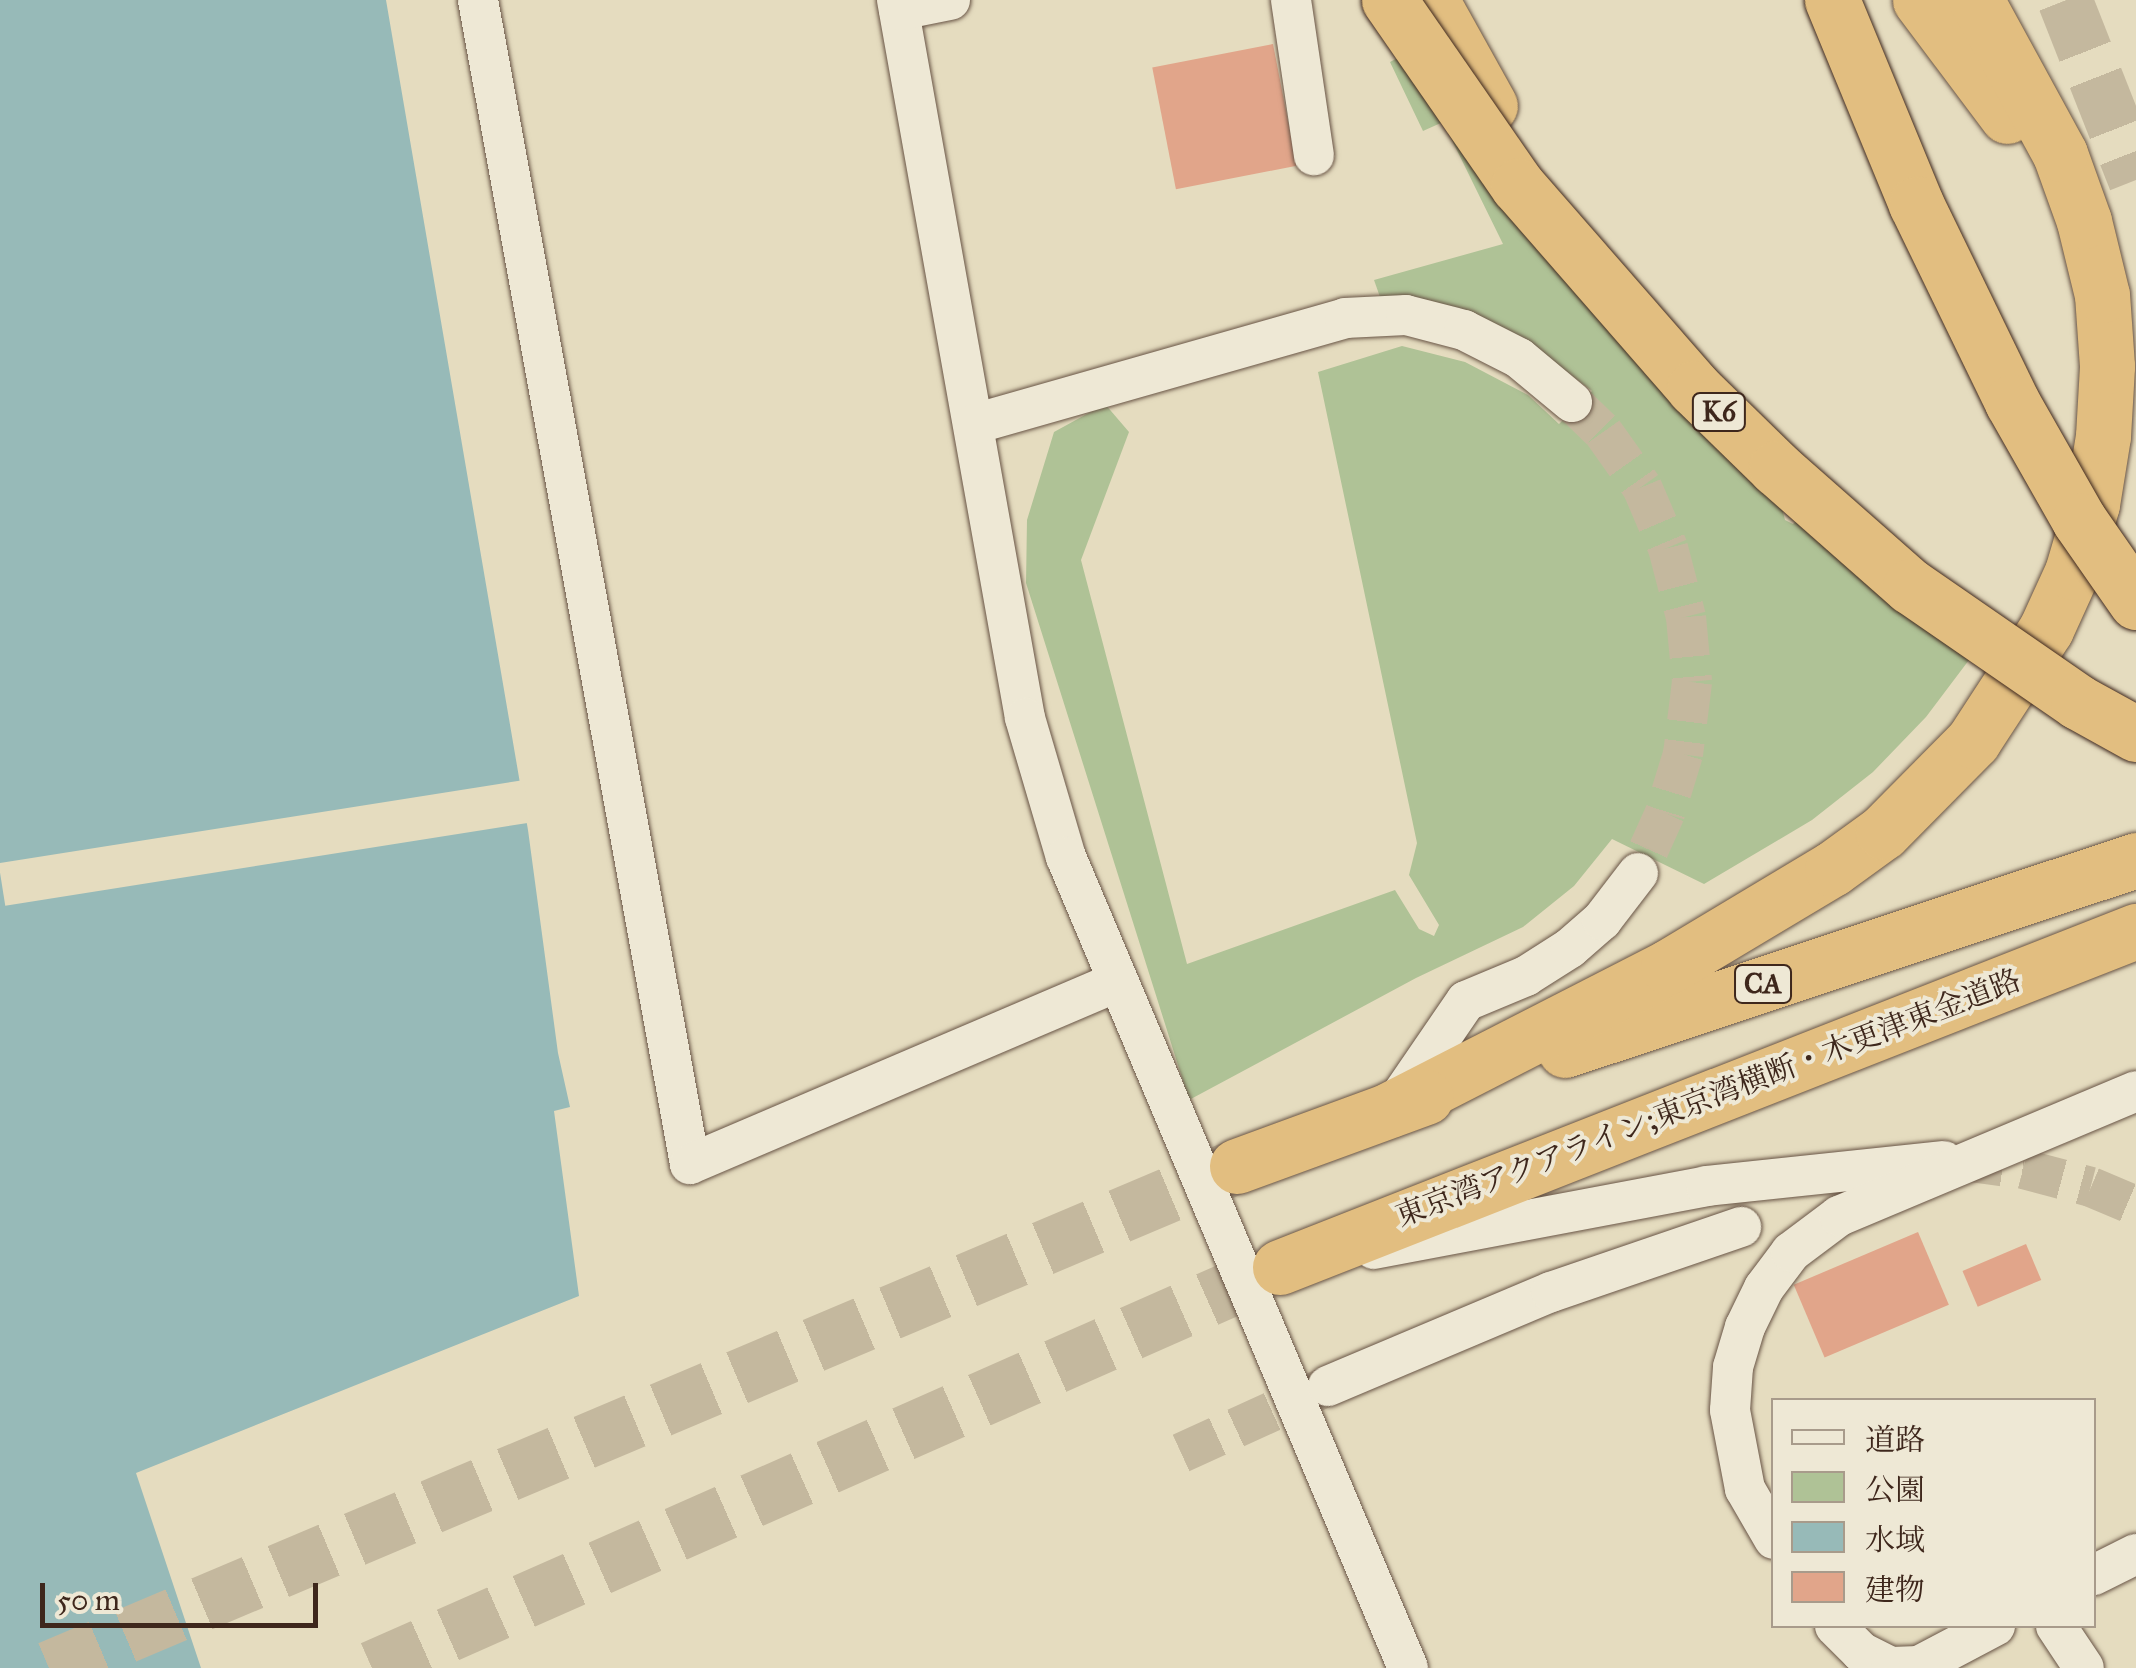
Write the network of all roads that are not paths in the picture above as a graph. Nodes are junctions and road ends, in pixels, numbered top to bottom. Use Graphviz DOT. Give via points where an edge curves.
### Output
graph roads {
  1 [pos="478,0"];
  2 [pos="950,0"];
  3 [pos="1291,0"];
  4 [pos="1389,0"];
  5 [pos="1431,0"];
  6 [pos="1832,0"];
  7 [pos="1920,0"];
  8 [pos="1976,0"];
  9 [pos="898,5"];
  10 [pos="1314,155"];
  11 [pos="2102,296"];
  12 [pos="1572,402"];
  13 [pos="974,424"];
  14 [pos="2136,602"];
  15 [pos="2136,714"];
  16 [pos="2136,734"];
  17 [pos="2136,860"];
  18 [pos="1638,873"];
  19 [pos="2136,931"];
  20 [pos="2136,960"];
  21 [pos="1117,982"];
  22 [pos="1862,1037"];
  23 [pos="2136,1091"];
  24 [pos="1391,1109"];
  25 [pos="1963,1161"];
  26 [pos="1237,1166"];
  27 [pos="1741,1227"];
  28 [pos="1280,1267"];
  29 [pos="1328,1386"];
  30 [pos="1771,1533"];
  31 [pos="2136,1554"];
  32 [pos="2096,1573"];
  33 [pos="1837,1628"];
  34 [pos="1992,1628"];
  35 [pos="2057,1628"];
  36 [pos="1408,1668"];
  37 [pos="2084,1668"];
  1 -- 21 [label="street" via="690,1164"];
  2 -- 9 [label="street"];
  3 -- 10 [label="street"];
  4 -- 16 [label="highway, K6, bridge" via="1518,186 1707,401 1910,586 2045,681"];
  5 -- 15 [label="highway" via="1513,145 1575,234 1678,353 1822,493 2006,633"];
  6 -- 14 [label="highway, bridge" via="1916,204 2012,402 2079,520"];
  7 -- 11 [label="highway" via="2010,120 2061,206"];
  8 -- 11 [label="highway" via="2060,154"];
  9 -- 13 [label="street"];
  11 -- 24 [label="highway" via="2107,366 2092,504 2046,629 1974,741 1883,832 1832,869 1668,967"];
  12 -- 13 [label="street" via="1519,358 1464,330 1406,315 1345,318"];
  13 -- 21 [label="street" via="1025,718 1066,857"];
  17 -- 24 [label="highway, CA"];
  18 -- 24 [label="street" via="1570,948 1466,1001"];
  19 -- 22 [label="highway, 東京湾アクアライン;東京湾横断・木更津東金道路"];
  20 -- 22 [label="highway"];
  21 -- 36 [label="street"];
  22 -- 28 [label="highway, 東京湾アクアライン;東京湾横断・木更津東金道路"];
  23 -- 30 [label="street" via="1839,1216 1790,1252 1764,1288 1732,1367 1730,1410 1744,1488"];
  24 -- 26 [label="highway, CA"];
  25 -- 28 [label="street" via="1706,1186"];
  27 -- 29 [label="street" via="1551,1292"];
  31 -- 32 [label="street"];
  33 -- 34 [label="street" via="1860,1652 1891,1666 1919,1666"];
  35 -- 37 [label="street"];
}
